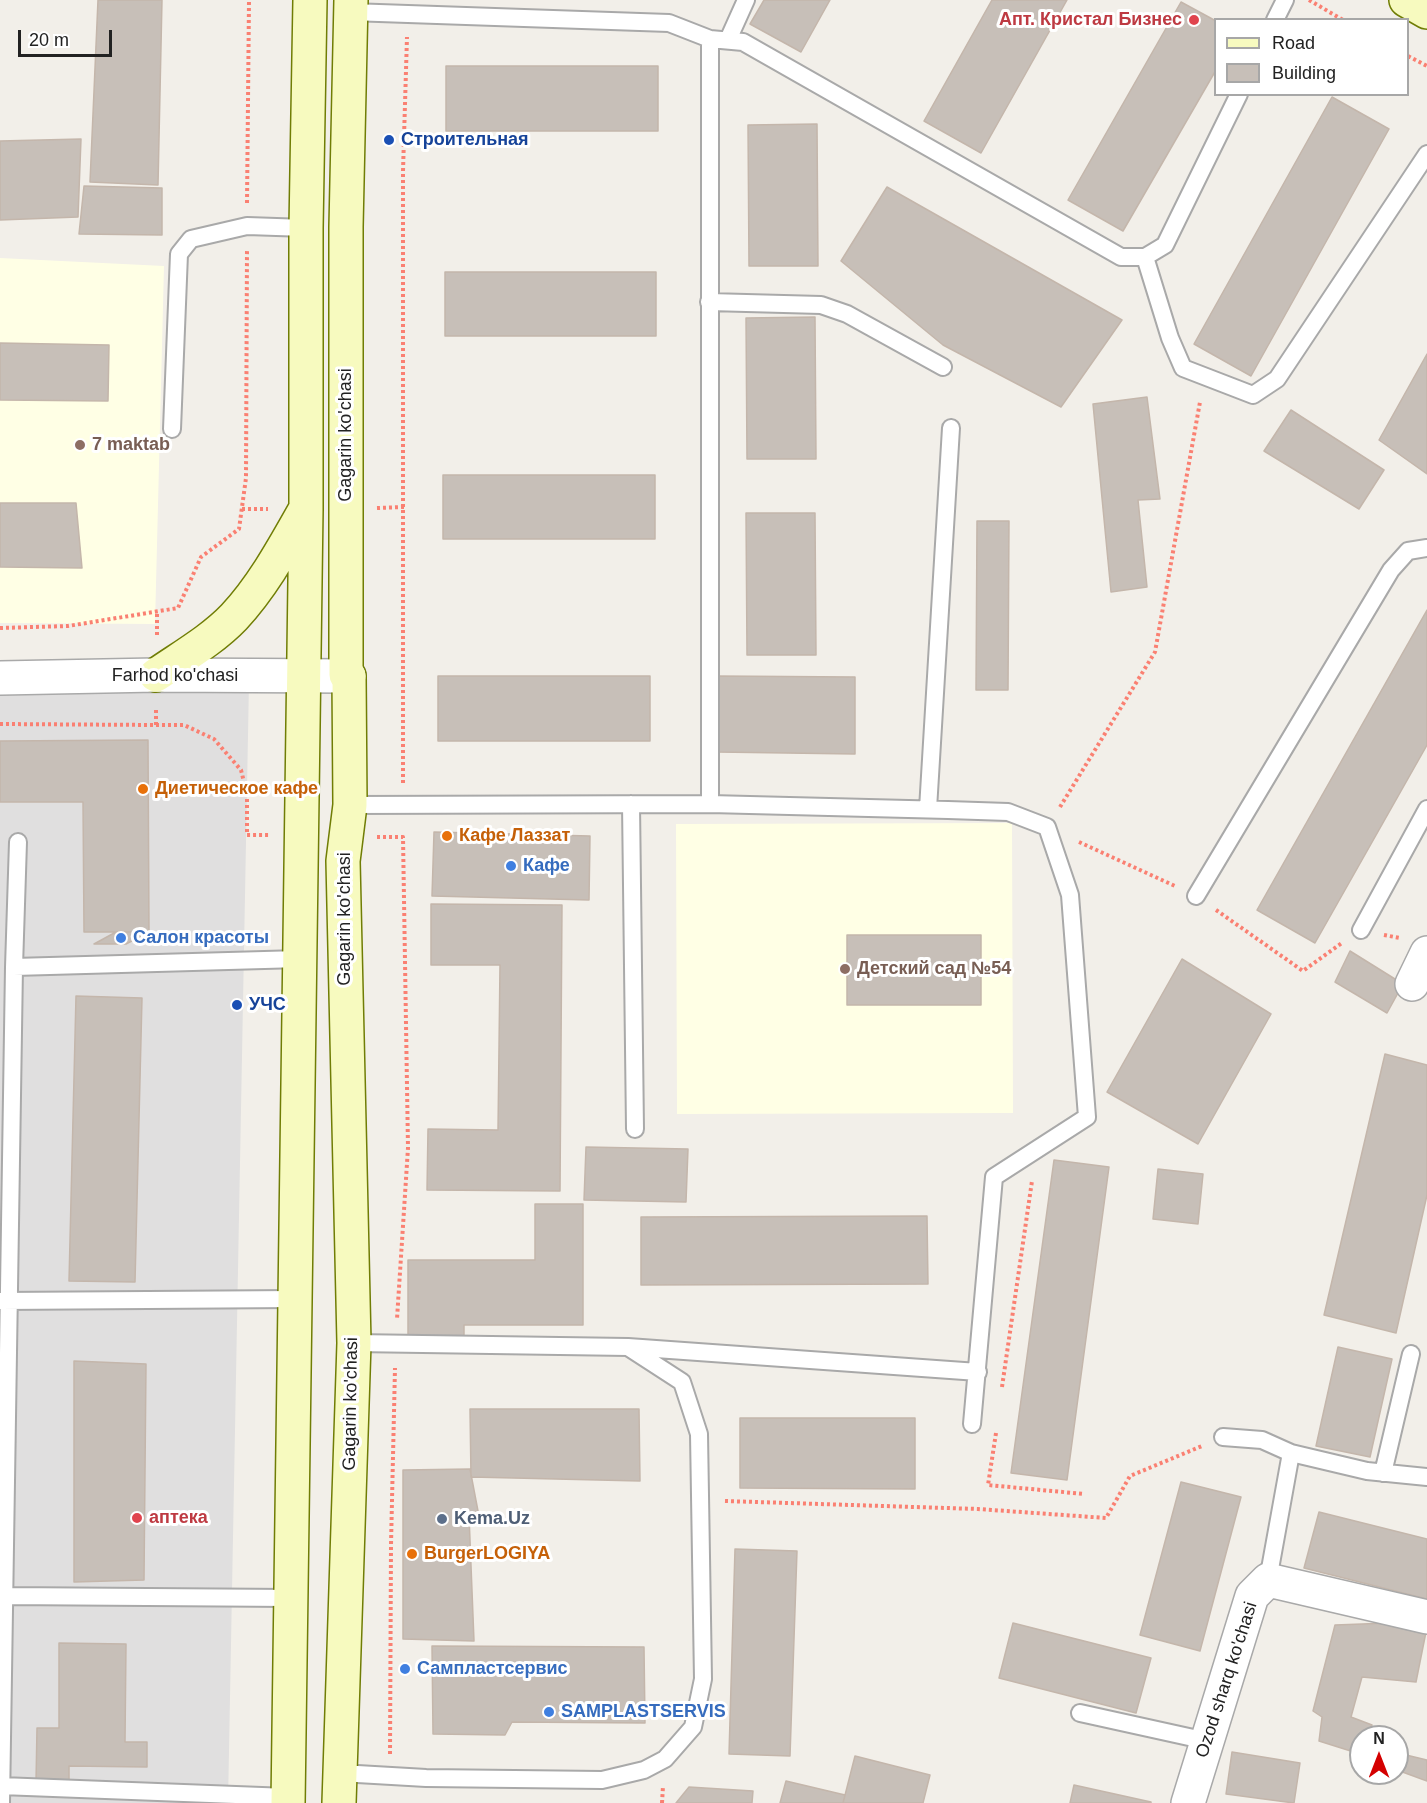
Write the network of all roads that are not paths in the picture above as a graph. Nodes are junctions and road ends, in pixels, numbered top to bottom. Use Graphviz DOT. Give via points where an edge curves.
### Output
graph roads {
  1 [pos="310,0"];
  2 [pos="746,0"];
  3 [pos="1285,0"];
  4 [pos="1406,0"];
  5 [pos="350,6"];
  6 [pos="1427,12"];
  7 [pos="1276,18"];
  8 [pos="710,39"];
  9 [pos="728,40"];
  10 [pos="1238,96"];
  11 [pos="1427,154"];
  12 [pos="306,228"];
  13 [pos="1145,257"];
  14 [pos="709,302"];
  15 [pos="944,368"];
  16 [pos="951,428"];
  17 [pos="172,429"];
  18 [pos="306,508"];
  19 [pos="1427,548"];
  20 [pos="156,675"];
  21 [pos="349,676"];
  22 [pos="303,677"];
  23 [pos="0,678"];
  24 [pos="630,804"];
  25 [pos="710,804"];
  26 [pos="350,806"];
  27 [pos="928,809"];
  28 [pos="1427,809"];
  29 [pos="18,842"];
  30 [pos="1196,896"];
  31 [pos="1361,930"];
  32 [pos="1416,946"];
  33 [pos="300,959"];
  34 [pos="14,967"];
  35 [pos="1412,984"];
  36 [pos="635,1129"];
  37 [pos="295,1299"];
  38 [pos="5,1301"];
  39 [pos="354,1343"];
  40 [pos="628,1347"];
  41 [pos="1411,1354"];
  42 [pos="978,1372"];
  43 [pos="972,1424"];
  44 [pos="1223,1437"];
  45 [pos="1291,1453"];
  46 [pos="1383,1473"];
  47 [pos="1427,1477"];
  48 [pos="1268,1580"];
  49 [pos="4,1596"];
  50 [pos="291,1598"];
  51 [pos="1427,1617"];
  52 [pos="1080,1713"];
  53 [pos="1207,1741"];
  54 [pos="340,1788"];
  55 [pos="1,1795"];
  56 [pos="288,1800"];
  57 [pos="1188,1803"];
  1 -- 12 [label="main road"];
  2 -- 9 [label="lane"];
  3 -- 7 [label="lane"];
  4 -- 6 [label="main road"];
  5 -- 8 [label="lane" via="408,14 669,23"];
  5 -- 21 [label="main road, Gagarin ko'chasi" via="346,227"];
  8 -- 9 [label="lane"];
  8 -- 14 [label="lane"];
  9 -- 13 [label="lane" via="743,42 1121,257"];
  10 -- 13 [label="lane" via="1165,245"];
  11 -- 13 [label="lane" via="1277,379 1253,395 1183,368"];
  12 -- 17 [label="lane" via="247,226 191,239 179,254"];
  12 -- 18 [label="main road"];
  14 -- 15 [label="lane" via="821,304 847,314"];
  14 -- 25 [label="lane"];
  16 -- 27 [label="lane"];
  18 -- 20 [label="main road" via="253,595 233,618"];
  18 -- 22 [label="main road"];
  19 -- 30 [label="lane" via="1408,551 1391,570"];
  20 -- 22 [label="street, Farhod ko'chasi"];
  20 -- 23 [label="street, Farhod ko'chasi"];
  21 -- 22 [label="street, Farhod ko'chasi"];
  21 -- 26 [label="main road, Gagarin ko'chasi"];
  22 -- 33 [label="main road"];
  24 -- 25 [label="lane"];
  24 -- 26 [label="lane"];
  24 -- 36 [label="lane"];
  25 -- 27 [label="lane"];
  26 -- 39 [label="main road, Gagarin ko'chasi" via="343,861"];
  27 -- 42 [label="lane" via="1008,812 1047,827 1070,895 1087,1117 994,1177"];
  28 -- 31 [label="lane"];
  29 -- 34 [label="lane"];
  32 -- 35 [label="street"];
  33 -- 34 [label="lane"];
  33 -- 37 [label="main road"];
  34 -- 38 [label="lane"];
  37 -- 38 [label="lane"];
  37 -- 50 [label="main road"];
  38 -- 49 [label="lane"];
  39 -- 40 [label="lane"];
  39 -- 54 [label="main road, Gagarin ko'chasi"];
  40 -- 42 [label="lane"];
  40 -- 54 [label="lane" via="682,1382 699,1434 703,1679 693,1726 665,1758 644,1770 602,1779 426,1778"];
  41 -- 46 [label="lane"];
  42 -- 43 [label="lane"];
  44 -- 45 [label="lane" via="1262,1440"];
  45 -- 46 [label="lane"];
  45 -- 48 [label="lane"];
  46 -- 47 [label="lane"];
  48 -- 51 [label="street, Ozod sharq ko'chasi"];
  48 -- 53 [label="street, Ozod sharq ko'chasi" via="1252,1596"];
  49 -- 50 [label="lane"];
  49 -- 55 [label="lane"];
  50 -- 56 [label="main road"];
  52 -- 53 [label="lane"];
  53 -- 57 [label="street, Ozod sharq ko'chasi"];
  55 -- 56 [label="lane"];
}
